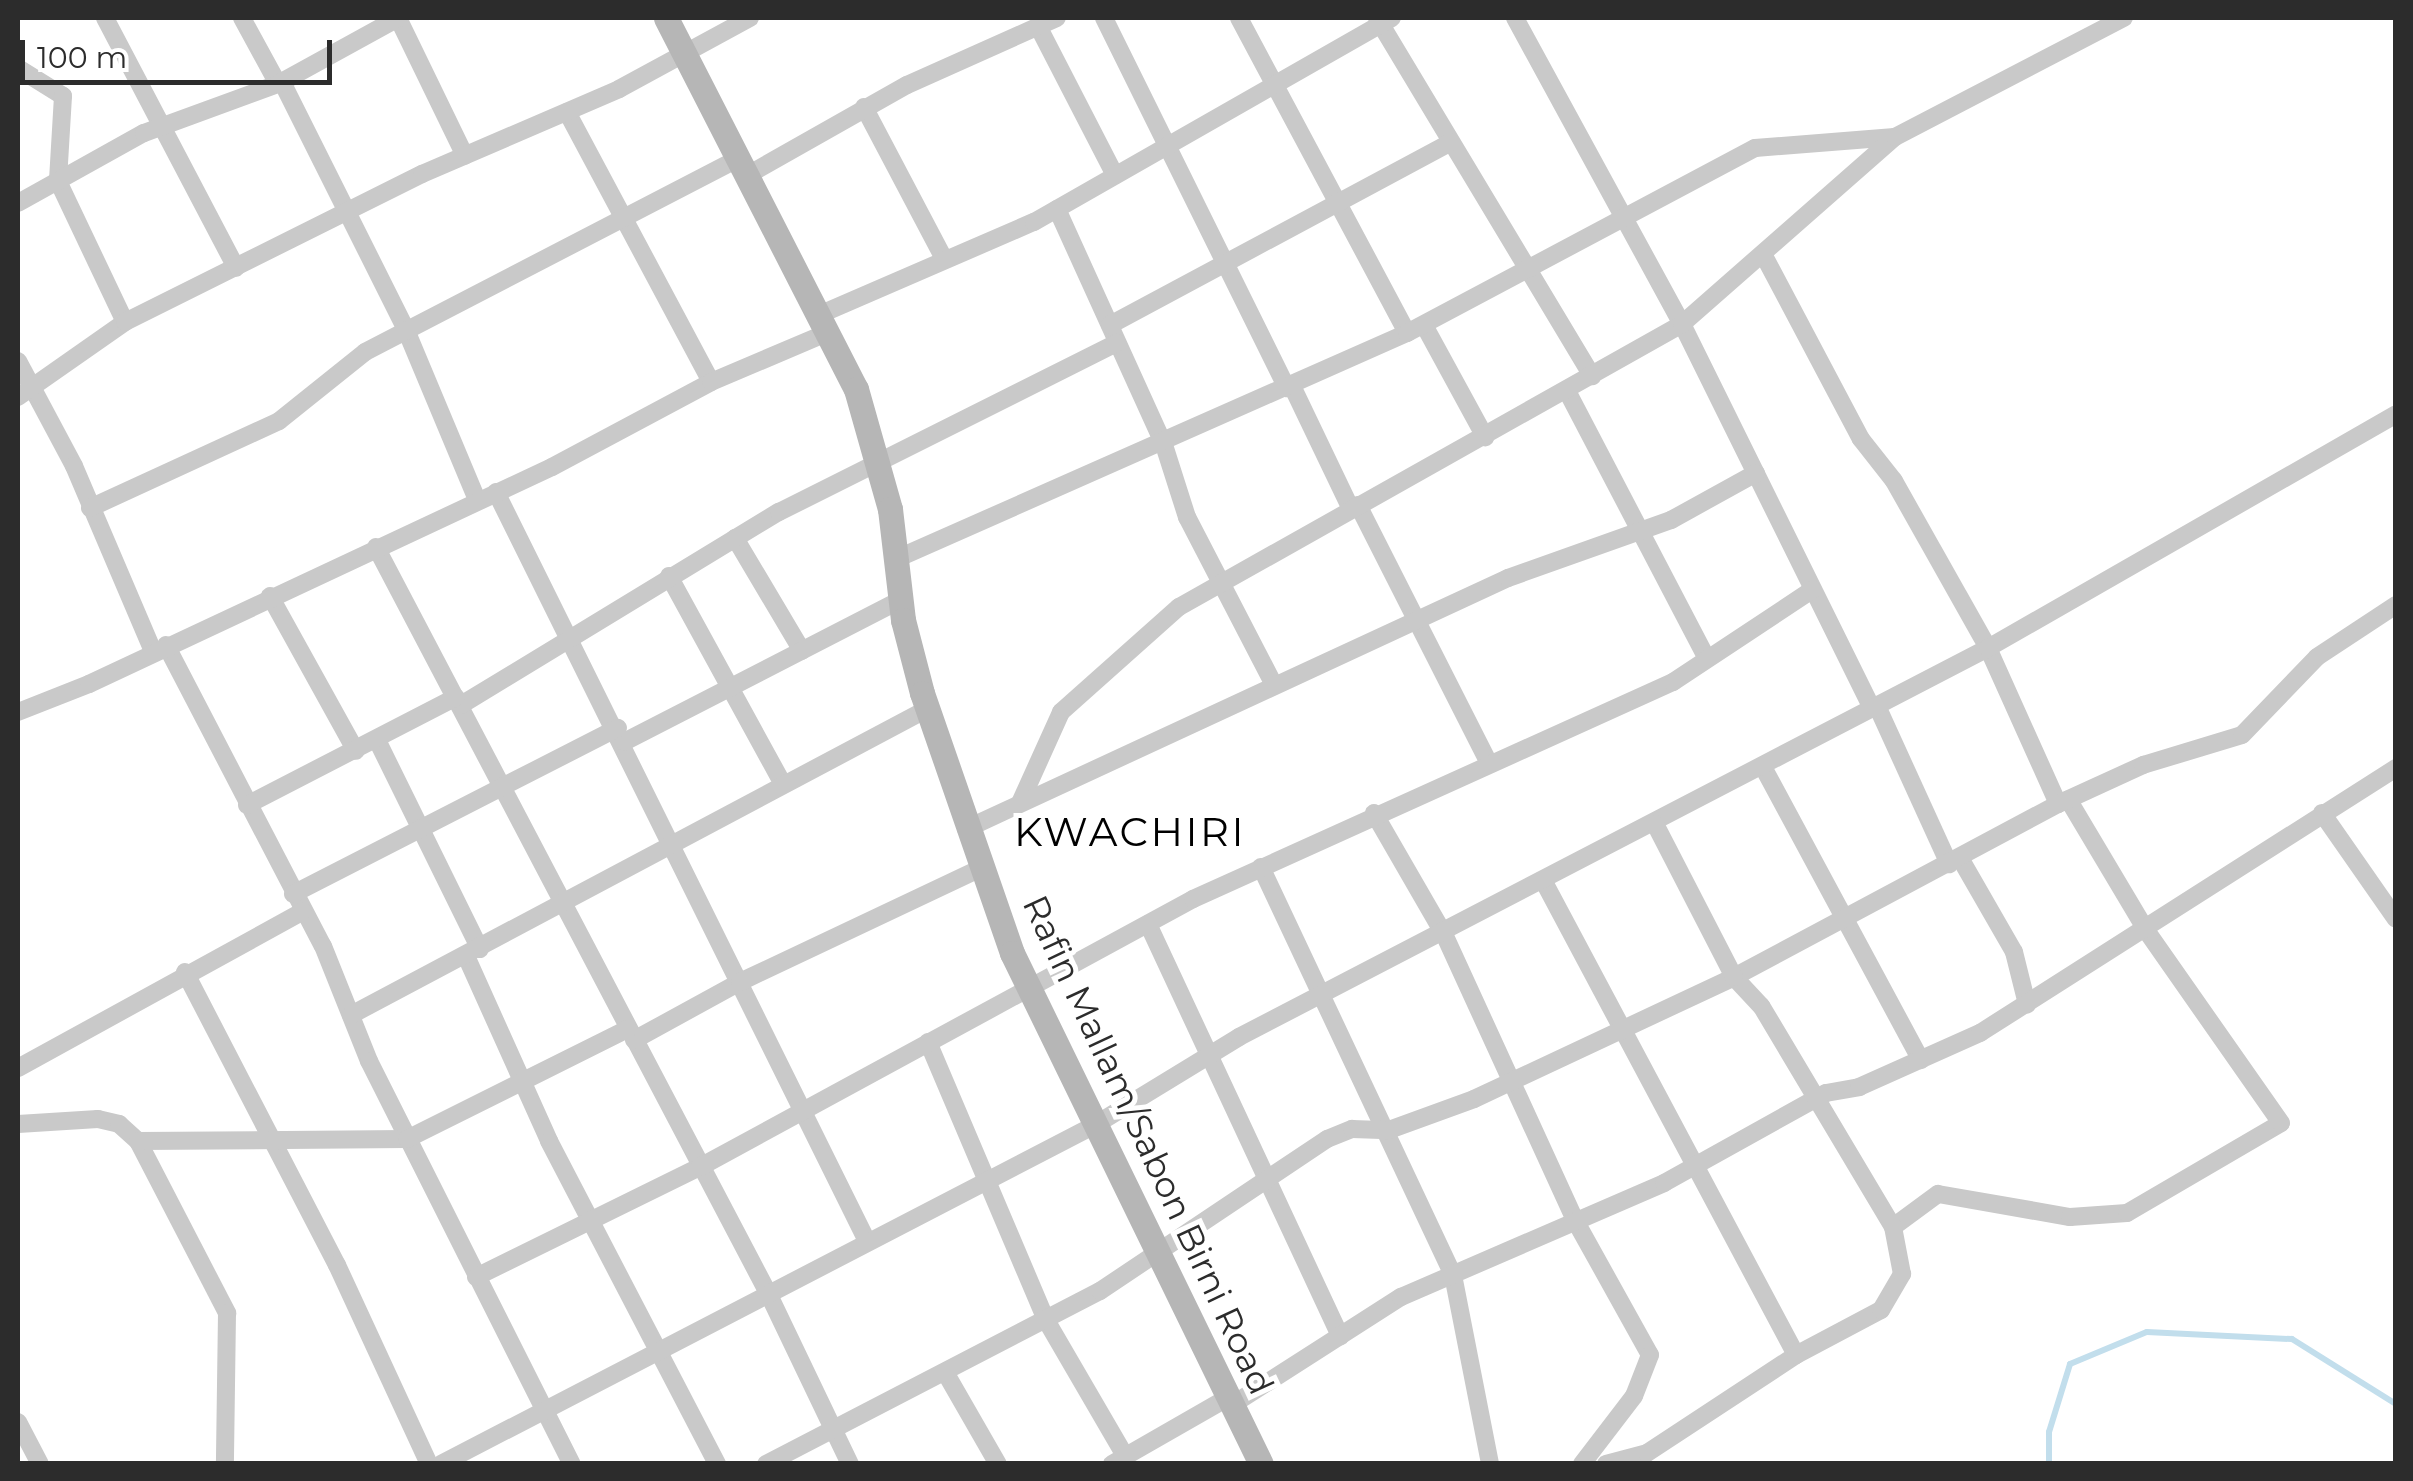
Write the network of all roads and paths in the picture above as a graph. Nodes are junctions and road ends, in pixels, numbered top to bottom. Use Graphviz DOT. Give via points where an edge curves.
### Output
graph roads {
  1 [pos="104,18"];
  2 [pos="242,18"];
  3 [pos="398,18"];
  4 [pos="666,18"];
  5 [pos="750,18"];
  6 [pos="1057,18"];
  7 [pos="1104,18"];
  8 [pos="1239,18"];
  9 [pos="1515,18"];
  10 [pos="2124,18"];
  11 [pos="1383,20"];
  12 [pos="1038,26"];
  13 [pos="684,53"];
  14 [pos="18,68"];
  15 [pos="280,83"];
  16 [pos="1275,83"];
  17 [pos="864,108"];
  18 [pos="567,112"];
  19 [pos="162,126"];
  20 [pos="1896,137"];
  21 [pos="1450,142"];
  22 [pos="1167,146"];
  23 [pos="465,156"];
  24 [pos="742,167"];
  25 [pos="1115,175"];
  26 [pos="58,181"];
  27 [pos="18,203"];
  28 [pos="1341,206"];
  29 [pos="1056,209"];
  30 [pos="350,211"];
  31 [pos="1626,216"];
  32 [pos="626,218"];
  33 [pos="1764,254"];
  34 [pos="943,257"];
  35 [pos="1226,266"];
  36 [pos="236,268"];
  37 [pos="1532,272"];
  38 [pos="125,322"];
  39 [pos="825,323"];
  40 [pos="1682,324"];
  41 [pos="1110,325"];
  42 [pos="1416,329"];
  43 [pos="406,330"];
  44 [pos="1118,343"];
  45 [pos="18,361"];
  46 [pos="1592,376"];
  47 [pos="711,382"];
  48 [pos="1290,387"];
  49 [pos="25,391"];
  50 [pos="1566,391"];
  51 [pos="2396,414"];
  52 [pos="1485,437"];
  53 [pos="1164,445"];
  54 [pos="880,464"];
  55 [pos="1756,473"];
  56 [pos="496,492"];
  57 [pos="477,500"];
  58 [pos="1354,507"];
  59 [pos="90,508"];
  60 [pos="1644,530"];
  61 [pos="734,538"];
  62 [pos="376,547"];
  63 [pos="896,559"];
  64 [pos="668,576"];
  65 [pos="1220,579"];
  66 [pos="1812,590"];
  67 [pos="270,596"];
  68 [pos="900,600"];
  69 [pos="2396,605"];
  70 [pos="1415,621"];
  71 [pos="572,638"];
  72 [pos="160,648"];
  73 [pos="1988,648"];
  74 [pos="802,651"];
  75 [pos="1707,660"];
  76 [pos="1274,684"];
  77 [pos="732,688"];
  78 [pos="458,701"];
  79 [pos="1875,708"];
  80 [pos="927,709"];
  81 [pos="18,712"];
  82 [pos="621,735"];
  83 [pos="377,740"];
  84 [pos="356,751"];
  85 [pos="1489,763"];
  86 [pos="1763,767"];
  87 [pos="2396,768"];
  88 [pos="783,784"];
  89 [pos="503,786"];
  90 [pos="2062,802"];
  91 [pos="1020,803"];
  92 [pos="247,804"];
  93 [pos="1374,813"];
  94 [pos="2322,813"];
  95 [pos="1655,824"];
  96 [pos="966,828"];
  97 [pos="421,830"];
  98 [pos="675,845"];
  99 [pos="1955,861"];
  100 [pos="1262,867"];
  101 [pos="981,868"];
  102 [pos="1544,882"];
  103 [pos="293,894"];
  104 [pos="565,906"];
  105 [pos="303,911"];
  106 [pos="1845,919"];
  107 [pos="2396,919"];
  108 [pos="1148,924"];
  109 [pos="2146,930"];
  110 [pos="1444,934"];
  111 [pos="473,952"];
  112 [pos="185,972"];
  113 [pos="1734,977"];
  114 [pos="740,982"];
  115 [pos="1028,990"];
  116 [pos="1318,998"];
  117 [pos="2028,1004"];
  118 [pos="351,1015"];
  119 [pos="1625,1028"];
  120 [pos="631,1034"];
  121 [pos="928,1042"];
  122 [pos="1210,1054"];
  123 [pos="1921,1060"];
  124 [pos="18,1068"];
  125 [pos="1516,1079"];
  126 [pos="522,1080"];
  127 [pos="1814,1099"];
  128 [pos="803,1110"];
  129 [pos="18,1124"];
  130 [pos="1095,1125"];
  131 [pos="1388,1130"];
  132 [pos="407,1139"];
  133 [pos="138,1140"];
  134 [pos="272,1142"];
  135 [pos="700,1167"];
  136 [pos="1692,1168"];
  137 [pos="985,1180"];
  138 [pos="1265,1182"];
  139 [pos="592,1220"];
  140 [pos="1576,1222"];
  141 [pos="1892,1227"];
  142 [pos="867,1241"];
  143 [pos="1158,1254"];
  144 [pos="1453,1275"];
  145 [pos="476,1276"];
  146 [pos="768,1293"];
  147 [pos="1046,1320"];
  148 [pos="1340,1336"];
  149 [pos="656,1352"];
  150 [pos="1796,1356"];
  151 [pos="945,1372"];
  152 [pos="1231,1401"];
  153 [pos="545,1412"];
  154 [pos="18,1422"];
  155 [pos="833,1429"];
  156 [pos="1119,1460"];
  157 [pos="40,1464"];
  158 [pos="226,1464"];
  159 [pos="429,1464"];
  160 [pos="441,1464"];
  161 [pos="572,1464"];
  162 [pos="717,1464"];
  163 [pos="766,1464"];
  164 [pos="850,1464"];
  165 [pos="998,1464"];
  166 [pos="1261,1464"];
  167 [pos="1490,1464"];
  168 [pos="1582,1464"];
  169 [pos="1606,1464"];
  1 -- 19 [label="street"];
  2 -- 15 [label="street"];
  3 -- 15 [label="street"];
  3 -- 23 [label="street"];
  4 -- 13 [label="street, Rafin Mallam/Sabon Birni Road"];
  5 -- 13 [label="street"];
  6 -- 12 [label="street"];
  7 -- 22 [label="street"];
  8 -- 16 [label="street"];
  9 -- 31 [label="street"];
  10 -- 20 [label="street"];
  11 -- 16 [label="street"];
  11 -- 21 [label="street"];
  12 -- 17 [label="street"];
  12 -- 25 [label="street"];
  13 -- 18 [label="street"];
  13 -- 24 [label="street, Rafin Mallam/Sabon Birni Road"];
  14 -- 26 [label="street" via="51,84 65,102"];
  15 -- 19 [label="street"];
  15 -- 30 [label="street"];
  16 -- 22 [label="street"];
  16 -- 28 [label="street"];
  17 -- 24 [label="street"];
  17 -- 34 [label="street"];
  18 -- 23 [label="street"];
  18 -- 32 [label="street"];
  19 -- 26 [label="street"];
  19 -- 36 [label="street"];
  20 -- 31 [label="street" via="1765,145"];
  20 -- 33 [label="street"];
  21 -- 28 [label="street"];
  21 -- 37 [label="street"];
  22 -- 25 [label="street"];
  22 -- 35 [label="street"];
  23 -- 30 [label="street"];
  24 -- 32 [label="street"];
  24 -- 39 [label="street, Rafin Mallam/Sabon Birni Road"];
  25 -- 29 [label="street"];
  26 -- 27 [label="street"];
  26 -- 38 [label="street"];
  28 -- 35 [label="street"];
  28 -- 42 [label="street"];
  29 -- 34 [label="street"];
  29 -- 41 [label="street"];
  30 -- 36 [label="street"];
  30 -- 43 [label="street"];
  31 -- 37 [label="street"];
  31 -- 40 [label="street"];
  32 -- 43 [label="street"];
  32 -- 47 [label="street"];
  33 -- 40 [label="street"];
  33 -- 73 [label="street" via="1861,439 1894,481"];
  34 -- 39 [label="street"];
  35 -- 41 [label="street"];
  35 -- 48 [label="street"];
  36 -- 38 [label="street"];
  37 -- 42 [label="street"];
  37 -- 46 [label="street"];
  38 -- 49 [label="street"];
  39 -- 47 [label="street"];
  39 -- 54 [label="street, Rafin Mallam/Sabon Birni Road"];
  40 -- 46 [label="street"];
  40 -- 55 [label="street"];
  41 -- 44 [label="street"];
  42 -- 48 [label="street"];
  42 -- 52 [label="street"];
  43 -- 57 [label="street"];
  43 -- 59 [label="street" via="338,367 279,421"];
  44 -- 53 [label="street"];
  44 -- 54 [label="street"];
  45 -- 49 [label="street"];
  46 -- 50 [label="street"];
  47 -- 56 [label="street"];
  48 -- 53 [label="street"];
  48 -- 58 [label="street"];
  49 -- 59 [label="street"];
  50 -- 52 [label="street"];
  50 -- 60 [label="street"];
  51 -- 73 [label="street"];
  52 -- 58 [label="street"];
  53 -- 63 [label="street"];
  53 -- 65 [label="street" via="1187,517"];
  54 -- 61 [label="street"];
  54 -- 63 [label="street, Rafin Mallam/Sabon Birni Road"];
  55 -- 60 [label="street"];
  55 -- 66 [label="street"];
  56 -- 57 [label="street"];
  56 -- 71 [label="street"];
  57 -- 62 [label="street"];
  58 -- 65 [label="street"];
  58 -- 70 [label="street"];
  59 -- 72 [label="street"];
  60 -- 70 [label="street" via="1508,578"];
  60 -- 75 [label="street"];
  61 -- 64 [label="street"];
  61 -- 74 [label="street"];
  62 -- 67 [label="street"];
  62 -- 78 [label="street"];
  63 -- 68 [label="street, Rafin Mallam/Sabon Birni Road"];
  64 -- 71 [label="street"];
  64 -- 77 [label="street"];
  65 -- 76 [label="street"];
  65 -- 91 [label="street" via="1061,712"];
  66 -- 75 [label="street"];
  66 -- 79 [label="street"];
  67 -- 72 [label="street"];
  67 -- 84 [label="street"];
  68 -- 74 [label="street"];
  68 -- 80 [label="street, Rafin Mallam/Sabon Birni Road"];
  69 -- 90 [label="street" via="2317,656 2242,735 2143,765"];
  70 -- 76 [label="street"];
  70 -- 85 [label="street"];
  71 -- 78 [label="street"];
  71 -- 82 [label="street"];
  72 -- 81 [label="street"];
  72 -- 92 [label="street"];
  73 -- 79 [label="street"];
  73 -- 90 [label="street"];
  74 -- 77 [label="street"];
  75 -- 85 [label="street" via="1574,730"];
  76 -- 91 [label="street"];
  77 -- 82 [label="street"];
  77 -- 88 [label="street"];
  78 -- 83 [label="street"];
  78 -- 89 [label="street"];
  79 -- 86 [label="street"];
  79 -- 99 [label="street"];
  80 -- 88 [label="street"];
  80 -- 96 [label="street, Rafin Mallam/Sabon Birni Road"];
  82 -- 89 [label="street"];
  82 -- 98 [label="street"];
  83 -- 84 [label="street"];
  83 -- 97 [label="street"];
  84 -- 92 [label="street"];
  85 -- 93 [label="street"];
  86 -- 95 [label="street"];
  86 -- 106 [label="street"];
  87 -- 94 [label="street"];
  88 -- 98 [label="street"];
  89 -- 97 [label="street"];
  89 -- 104 [label="street"];
  90 -- 99 [label="street"];
  90 -- 109 [label="street"];
  91 -- 96 [label="street"];
  92 -- 103 [label="street"];
  93 -- 100 [label="street"];
  93 -- 110 [label="street"];
  94 -- 107 [label="street"];
  94 -- 109 [label="street"];
  95 -- 102 [label="street"];
  95 -- 113 [label="street"];
  96 -- 101 [label="street, Rafin Mallam/Sabon Birni Road"];
  97 -- 103 [label="street"];
  97 -- 111 [label="street"];
  98 -- 104 [label="street"];
  98 -- 114 [label="street"];
  99 -- 106 [label="street"];
  99 -- 117 [label="street" via="2014,952"];
  100 -- 108 [label="street"];
  100 -- 116 [label="street"];
  101 -- 114 [label="street"];
  101 -- 115 [label="street, Rafin Mallam/Sabon Birni Road"];
  102 -- 110 [label="street"];
  102 -- 119 [label="street"];
  103 -- 105 [label="street"];
  104 -- 111 [label="street"];
  104 -- 120 [label="street"];
  105 -- 112 [label="street"];
  105 -- 118 [label="street"];
  106 -- 113 [label="street"];
  106 -- 123 [label="street"];
  108 -- 115 [label="street"];
  108 -- 122 [label="street"];
  109 -- 117 [label="street"];
  109 -- 141 [label="street" via="2281,1123 2127,1214 2070,1217 1938,1194"];
  110 -- 116 [label="street"];
  110 -- 125 [label="street"];
  111 -- 118 [label="street"];
  111 -- 126 [label="street"];
  112 -- 124 [label="street"];
  112 -- 134 [label="street"];
  113 -- 119 [label="street"];
  113 -- 127 [label="street" via="1761,1006"];
  114 -- 120 [label="street"];
  114 -- 128 [label="street"];
  115 -- 121 [label="street"];
  115 -- 130 [label="street, Rafin Mallam/Sabon Birni Road"];
  116 -- 122 [label="street"];
  116 -- 131 [label="street"];
  117 -- 123 [label="street"];
  118 -- 132 [label="street"];
  119 -- 125 [label="street"];
  119 -- 136 [label="street"];
  120 -- 126 [label="street"];
  120 -- 135 [label="street"];
  121 -- 128 [label="street"];
  121 -- 137 [label="street"];
  122 -- 130 [label="street"];
  122 -- 138 [label="street"];
  123 -- 127 [label="street"];
  125 -- 131 [label="street"];
  125 -- 140 [label="street"];
  126 -- 132 [label="street"];
  126 -- 139 [label="street"];
  127 -- 136 [label="street"];
  127 -- 141 [label="street"];
  128 -- 135 [label="street"];
  128 -- 142 [label="street"];
  129 -- 133 [label="street" via="98,1119"];
  130 -- 137 [label="street"];
  130 -- 143 [label="street, Rafin Mallam/Sabon Birni Road"];
  131 -- 138 [label="street" via="1327,1138"];
  131 -- 144 [label="street"];
  132 -- 134 [label="street"];
  132 -- 145 [label="street"];
  133 -- 134 [label="street"];
  133 -- 158 [label="street" via="227,1314"];
  134 -- 159 [label="street"];
  135 -- 139 [label="street"];
  135 -- 146 [label="street"];
  136 -- 140 [label="street"];
  136 -- 150 [label="street"];
  137 -- 142 [label="street"];
  137 -- 147 [label="street"];
  138 -- 143 [label="street"];
  138 -- 148 [label="street"];
  139 -- 145 [label="street"];
  139 -- 149 [label="street"];
  140 -- 144 [label="street"];
  140 -- 168 [label="street" via="1650,1355 1634,1396"];
  141 -- 150 [label="street" via="1902,1274 1895,1296"];
  142 -- 146 [label="street"];
  143 -- 147 [label="street"];
  143 -- 152 [label="street, Rafin Mallam/Sabon Birni Road"];
  144 -- 148 [label="street" via="1401,1297"];
  144 -- 167 [label="street"];
  145 -- 153 [label="street"];
  146 -- 149 [label="street"];
  146 -- 155 [label="street"];
  147 -- 151 [label="street"];
  147 -- 156 [label="street"];
  148 -- 152 [label="street"];
  149 -- 153 [label="street"];
  149 -- 162 [label="street"];
  150 -- 169 [label="street" via="1648,1452"];
  151 -- 155 [label="street"];
  151 -- 165 [label="street"];
  152 -- 156 [label="street"];
  152 -- 166 [label="street, Rafin Mallam/Sabon Birni Road"];
  153 -- 160 [label="street"];
  153 -- 161 [label="street"];
  154 -- 157 [label="street"];
  155 -- 163 [label="street"];
  155 -- 164 [label="street"];
}
